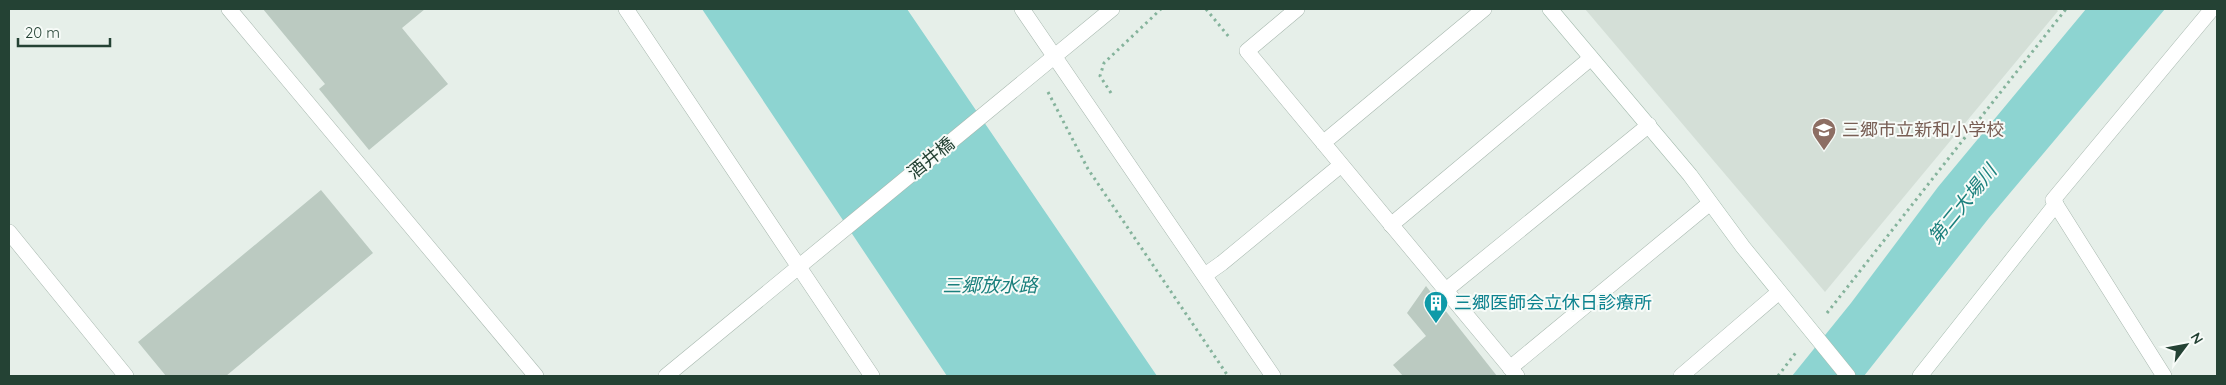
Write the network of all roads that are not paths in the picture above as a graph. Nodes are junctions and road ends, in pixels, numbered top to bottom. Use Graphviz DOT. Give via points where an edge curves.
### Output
graph roads {
  1 [pos="229,9"];
  2 [pos="626,9"];
  3 [pos="1022,9"];
  4 [pos="1112,9"];
  5 [pos="1298,9"];
  6 [pos="1484,9"];
  7 [pos="1550,9"];
  8 [pos="2212,9"];
  9 [pos="1054,58"];
  10 [pos="1591,58"];
  11 [pos="1649,124"];
  12 [pos="1323,143"];
  13 [pos="1341,165"];
  14 [pos="1710,203"];
  15 [pos="2056,204"];
  16 [pos="1391,225"];
  17 [pos="9,232"];
  18 [pos="800,267"];
  19 [pos="1205,275"];
  20 [pos="1446,290"];
  21 [pos="1779,292"];
  22 [pos="1514,372"];
  23 [pos="126,376"];
  24 [pos="536,376"];
  25 [pos="666,376"];
  26 [pos="872,376"];
  27 [pos="1273,376"];
  28 [pos="1681,376"];
  29 [pos="1848,376"];
  30 [pos="1920,376"];
  31 [pos="2164,376"];
  1 -- 24 [label="street"];
  2 -- 18 [label="street"];
  3 -- 9 [label="street"];
  4 -- 9 [label="street, 酒井橋"];
  5 -- 12 [label="street" via="1247,51"];
  6 -- 12 [label="street"];
  7 -- 10 [label="street"];
  8 -- 15 [label="street" via="2053,200"];
  9 -- 18 [label="street, 酒井橋"];
  9 -- 19 [label="street"];
  10 -- 11 [label="street"];
  10 -- 16 [label="street"];
  11 -- 14 [label="street"];
  11 -- 20 [label="street"];
  12 -- 13 [label="street"];
  13 -- 16 [label="street"];
  13 -- 19 [label="street"];
  14 -- 21 [label="street"];
  14 -- 22 [label="street"];
  15 -- 30 [label="street"];
  15 -- 31 [label="street"];
  16 -- 20 [label="street"];
  17 -- 23 [label="street"];
  18 -- 25 [label="street, 酒井橋"];
  18 -- 26 [label="street"];
  19 -- 27 [label="street"];
  20 -- 22 [label="street"];
  21 -- 28 [label="street"];
  21 -- 29 [label="street"];
}
